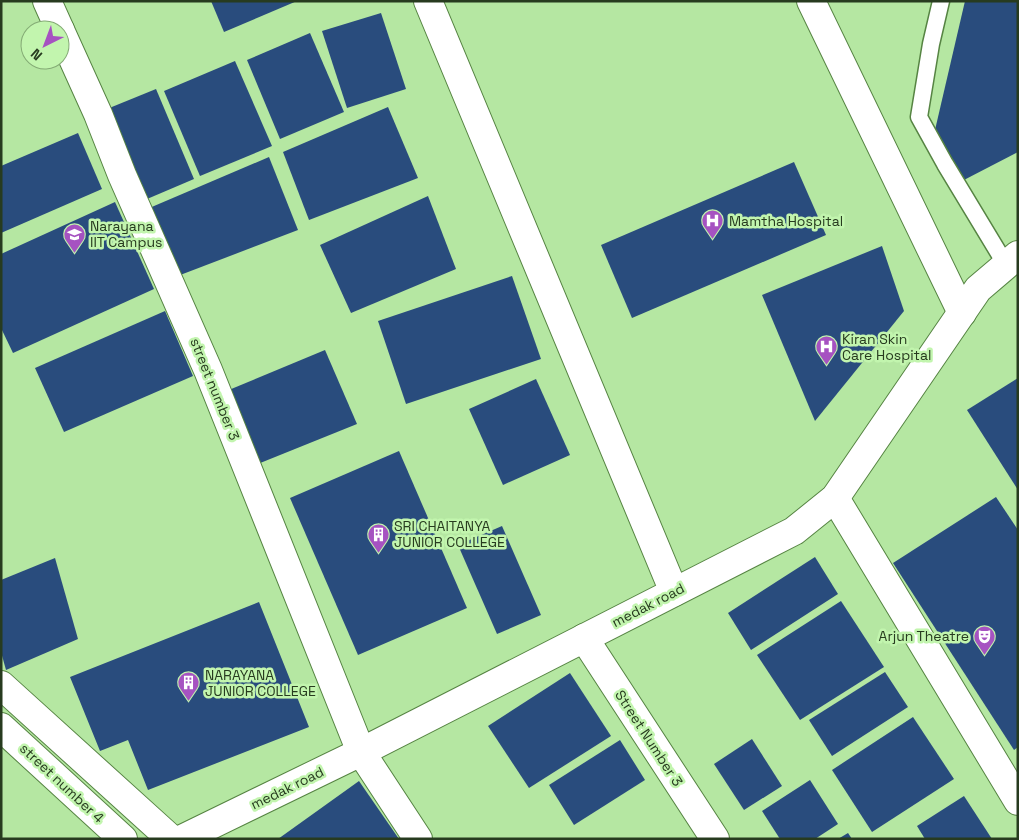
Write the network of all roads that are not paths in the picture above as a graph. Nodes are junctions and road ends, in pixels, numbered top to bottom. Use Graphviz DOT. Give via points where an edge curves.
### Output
graph roads {
  1 [pos="47,1"];
  2 [pos="428,1"];
  3 [pos="811,1"];
  4 [pos="942,1"];
  5 [pos="56,20"];
  6 [pos="70,52"];
  7 [pos="1012,260"];
  8 [pos="962,313"];
  9 [pos="835,498"];
  10 [pos="674,592"];
  11 [pos="584,638"];
  12 [pos="1,685"];
  13 [pos="1,727"];
  14 [pos="361,752"];
  15 [pos="1018,801"];
  16 [pos="123,839"];
  17 [pos="171,839"];
  18 [pos="182,839"];
  19 [pos="418,839"];
  20 [pos="715,839"];
  1 -- 5 [label="street, street number 3"];
  2 -- 10 [label="street"];
  3 -- 8 [label="street"];
  4 -- 7 [label="lane" via="919,116 945,164"];
  6 -- 14 [label="street, street number 3" via="208,370"];
  7 -- 8 [label="street, medak road" via="978,289"];
  8 -- 9 [label="street, medak road"];
  9 -- 10 [label="street, medak road" via="794,531"];
  9 -- 15 [label="street"];
  10 -- 11 [label="street, medak road"];
  11 -- 14 [label="street, medak road"];
  11 -- 20 [label="street, Street Number 3"];
  12 -- 17 [label="street"];
  13 -- 16 [label="street, street number 4"];
  14 -- 18 [label="street, medak road"];
  14 -- 19 [label="street, street number 3"];
}
